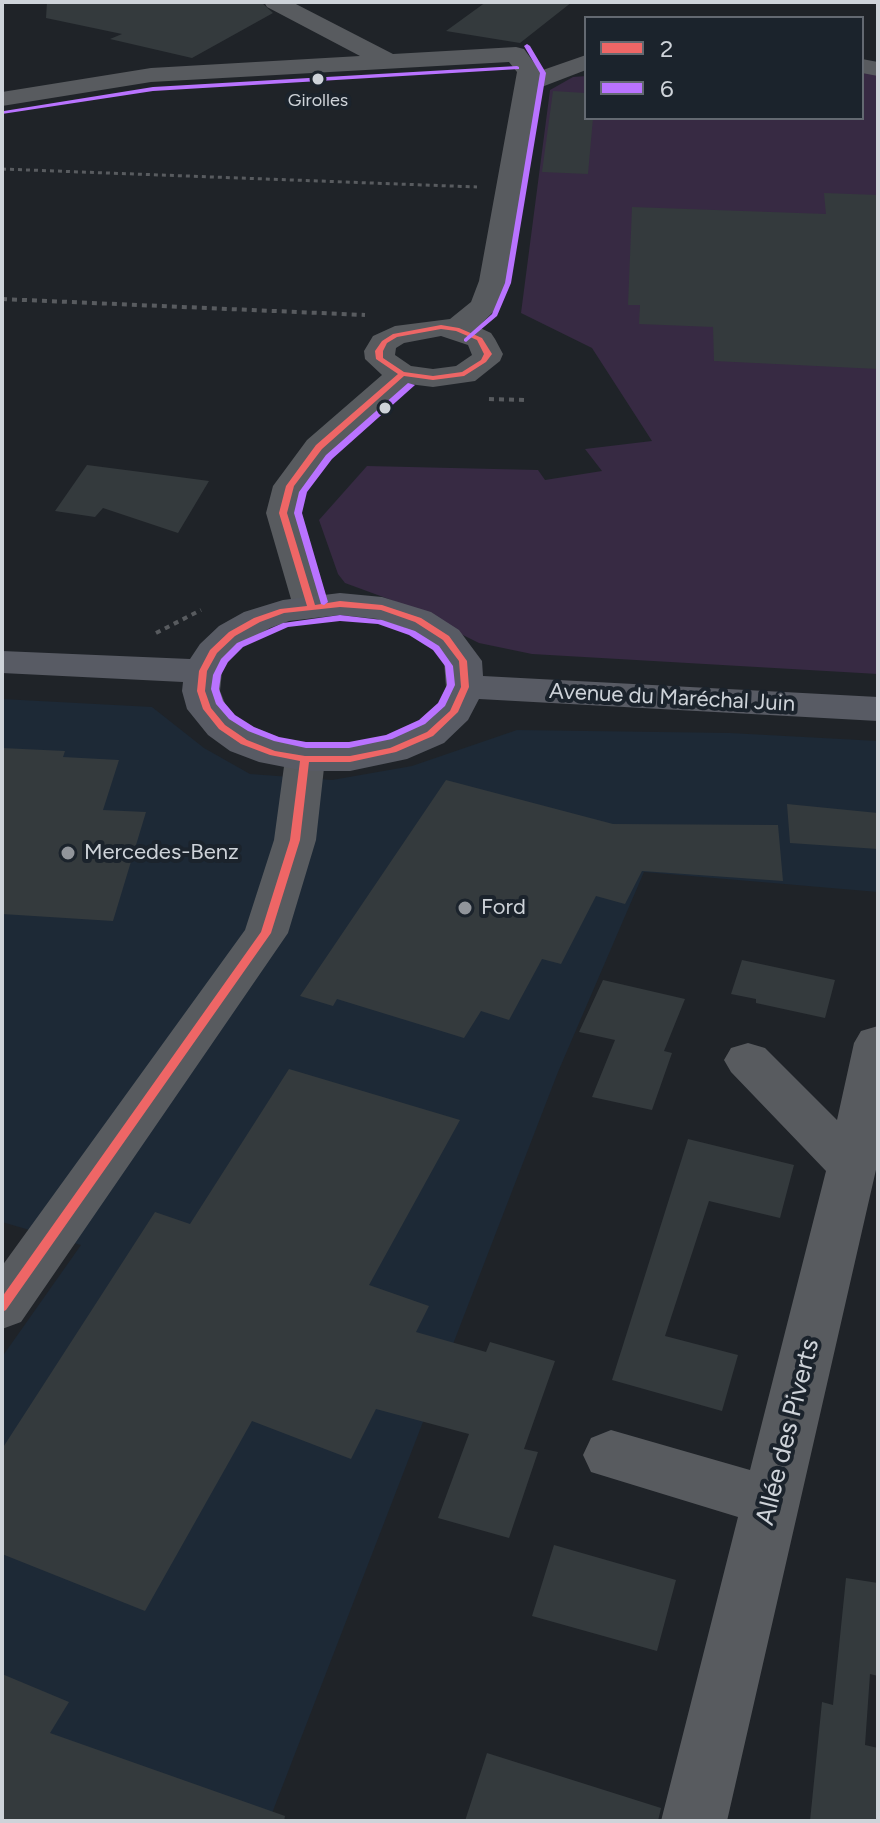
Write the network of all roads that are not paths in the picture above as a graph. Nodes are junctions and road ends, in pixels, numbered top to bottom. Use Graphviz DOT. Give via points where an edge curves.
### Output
graph roads {
  1 [pos="275,2"];
  2 [pos="387,61"];
  3 [pos="584,63"];
  4 [pos="526,84"];
  5 [pos="2,99"];
  6 [pos="457,329"];
  7 [pos="402,374"];
  8 [pos="311,606"];
  9 [pos="2,662"];
  10 [pos="203,671"];
  11 [pos="465,687"];
  12 [pos="878,709"];
  13 [pos="305,759"];
  14 [pos="878,1043"];
  15 [pos="748,1060"];
  16 [pos="852,1166"];
  17 [pos="2,1307"];
  18 [pos="611,1455"];
  19 [pos="771,1501"];
  20 [pos="694,1821"];
  1 -- 2 [label="street"];
  2 -- 4 [label="street" via="516,54 529,72"];
  2 -- 5 [label="street" via="151,75"];
  3 -- 4 [label="street"];
  4 -- 6 [label="street" via="494,281 484,306"];
  6 -- 7 [label="street" via="408,330 384,342 380,359"];
  6 -- 7 [label="street" via="486,346 488,354 476,368 450,377"];
  7 -- 8 [label="street" via="319,447 290,486 283,513"];
  8 -- 10 [label="main road" via="283,611 232,634"];
  8 -- 11 [label="main road" via="382,608 418,620 446,638 463,661"];
  9 -- 10 [label="main road"];
  10 -- 13 [label="main road" via="201,691 207,709 222,727 258,747"];
  11 -- 12 [label="main road, Avenue du Maréchal Juin"];
  11 -- 13 [label="main road" via="454,712 430,734 373,755"];
  13 -- 17 [label="street" via="295,840 266,933"];
  14 -- 16 [label="street, Allée des Piverts"];
  15 -- 16 [label="street"];
  16 -- 19 [label="street, Allée des Piverts"];
  18 -- 19 [label="street"];
  19 -- 20 [label="street, Allée des Piverts"];
}
